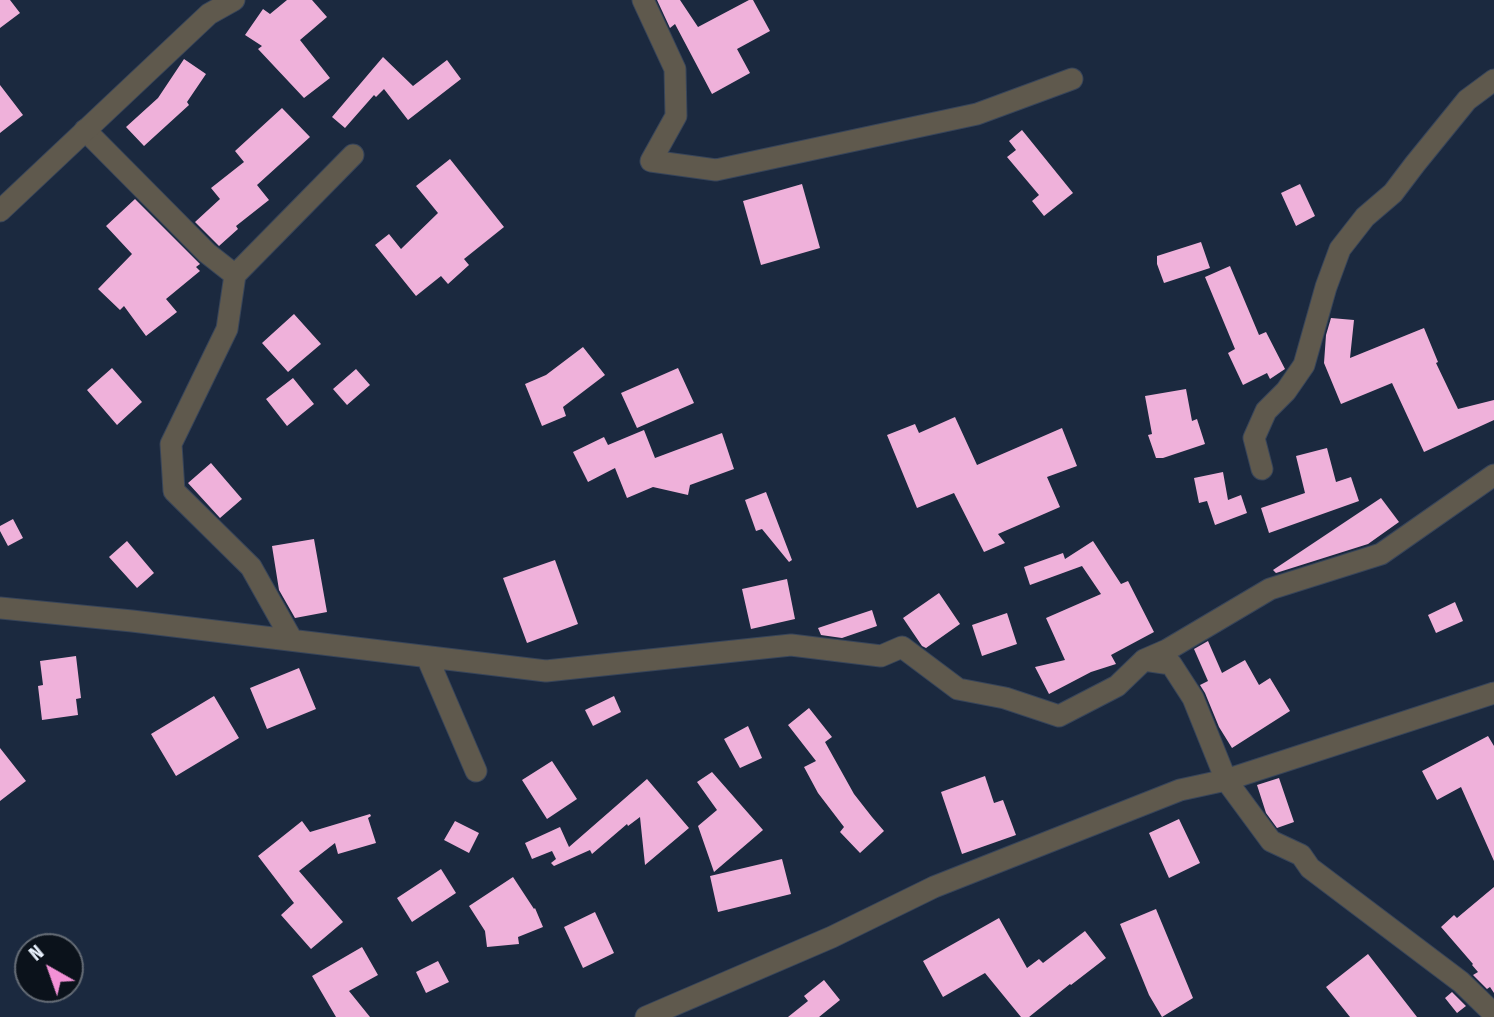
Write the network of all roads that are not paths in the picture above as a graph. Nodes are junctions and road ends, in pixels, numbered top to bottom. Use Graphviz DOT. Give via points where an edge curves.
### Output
graph roads {
  1 [pos="234,0"];
  2 [pos="643,0"];
  3 [pos="1072,79"];
  4 [pos="1494,80"];
  5 [pos="85,130"];
  6 [pos="354,155"];
  7 [pos="0,211"];
  8 [pos="235,275"];
  9 [pos="1262,468"];
  10 [pos="1494,475"];
  11 [pos="0,608"];
  12 [pos="292,640"];
  13 [pos="427,657"];
  14 [pos="1144,660"];
  15 [pos="1494,693"];
  16 [pos="477,771"];
  17 [pos="1226,780"];
  18 [pos="1494,1014"];
  19 [pos="646,1017"];
  1 -- 5 [label="street" via="209,14"];
  2 -- 3 [label="street" via="675,69 676,116 651,162 716,170 977,114"];
  4 -- 9 [label="street" via="1467,100 1393,193 1365,217 1340,249 1304,365 1266,411 1254,438"];
  5 -- 7 [label="street"];
  5 -- 8 [label="street" via="207,253"];
  6 -- 8 [label="street"];
  8 -- 12 [label="street" via="227,329 171,444 174,491 251,567"];
  10 -- 14 [label="street" via="1381,554 1270,589"];
  11 -- 12 [label="street"];
  12 -- 13 [label="street"];
  13 -- 14 [label="street" via="546,671 791,645 881,656 902,647 958,689 1059,716 1117,686"];
  13 -- 16 [label="street"];
  14 -- 17 [label="street" via="1171,664 1193,698"];
  15 -- 17 [label="street"];
  17 -- 18 [label="street" via="1271,841 1301,855 1310,868 1461,982"];
  17 -- 19 [label="street" via="1180,790 934,887 832,937"];
}
